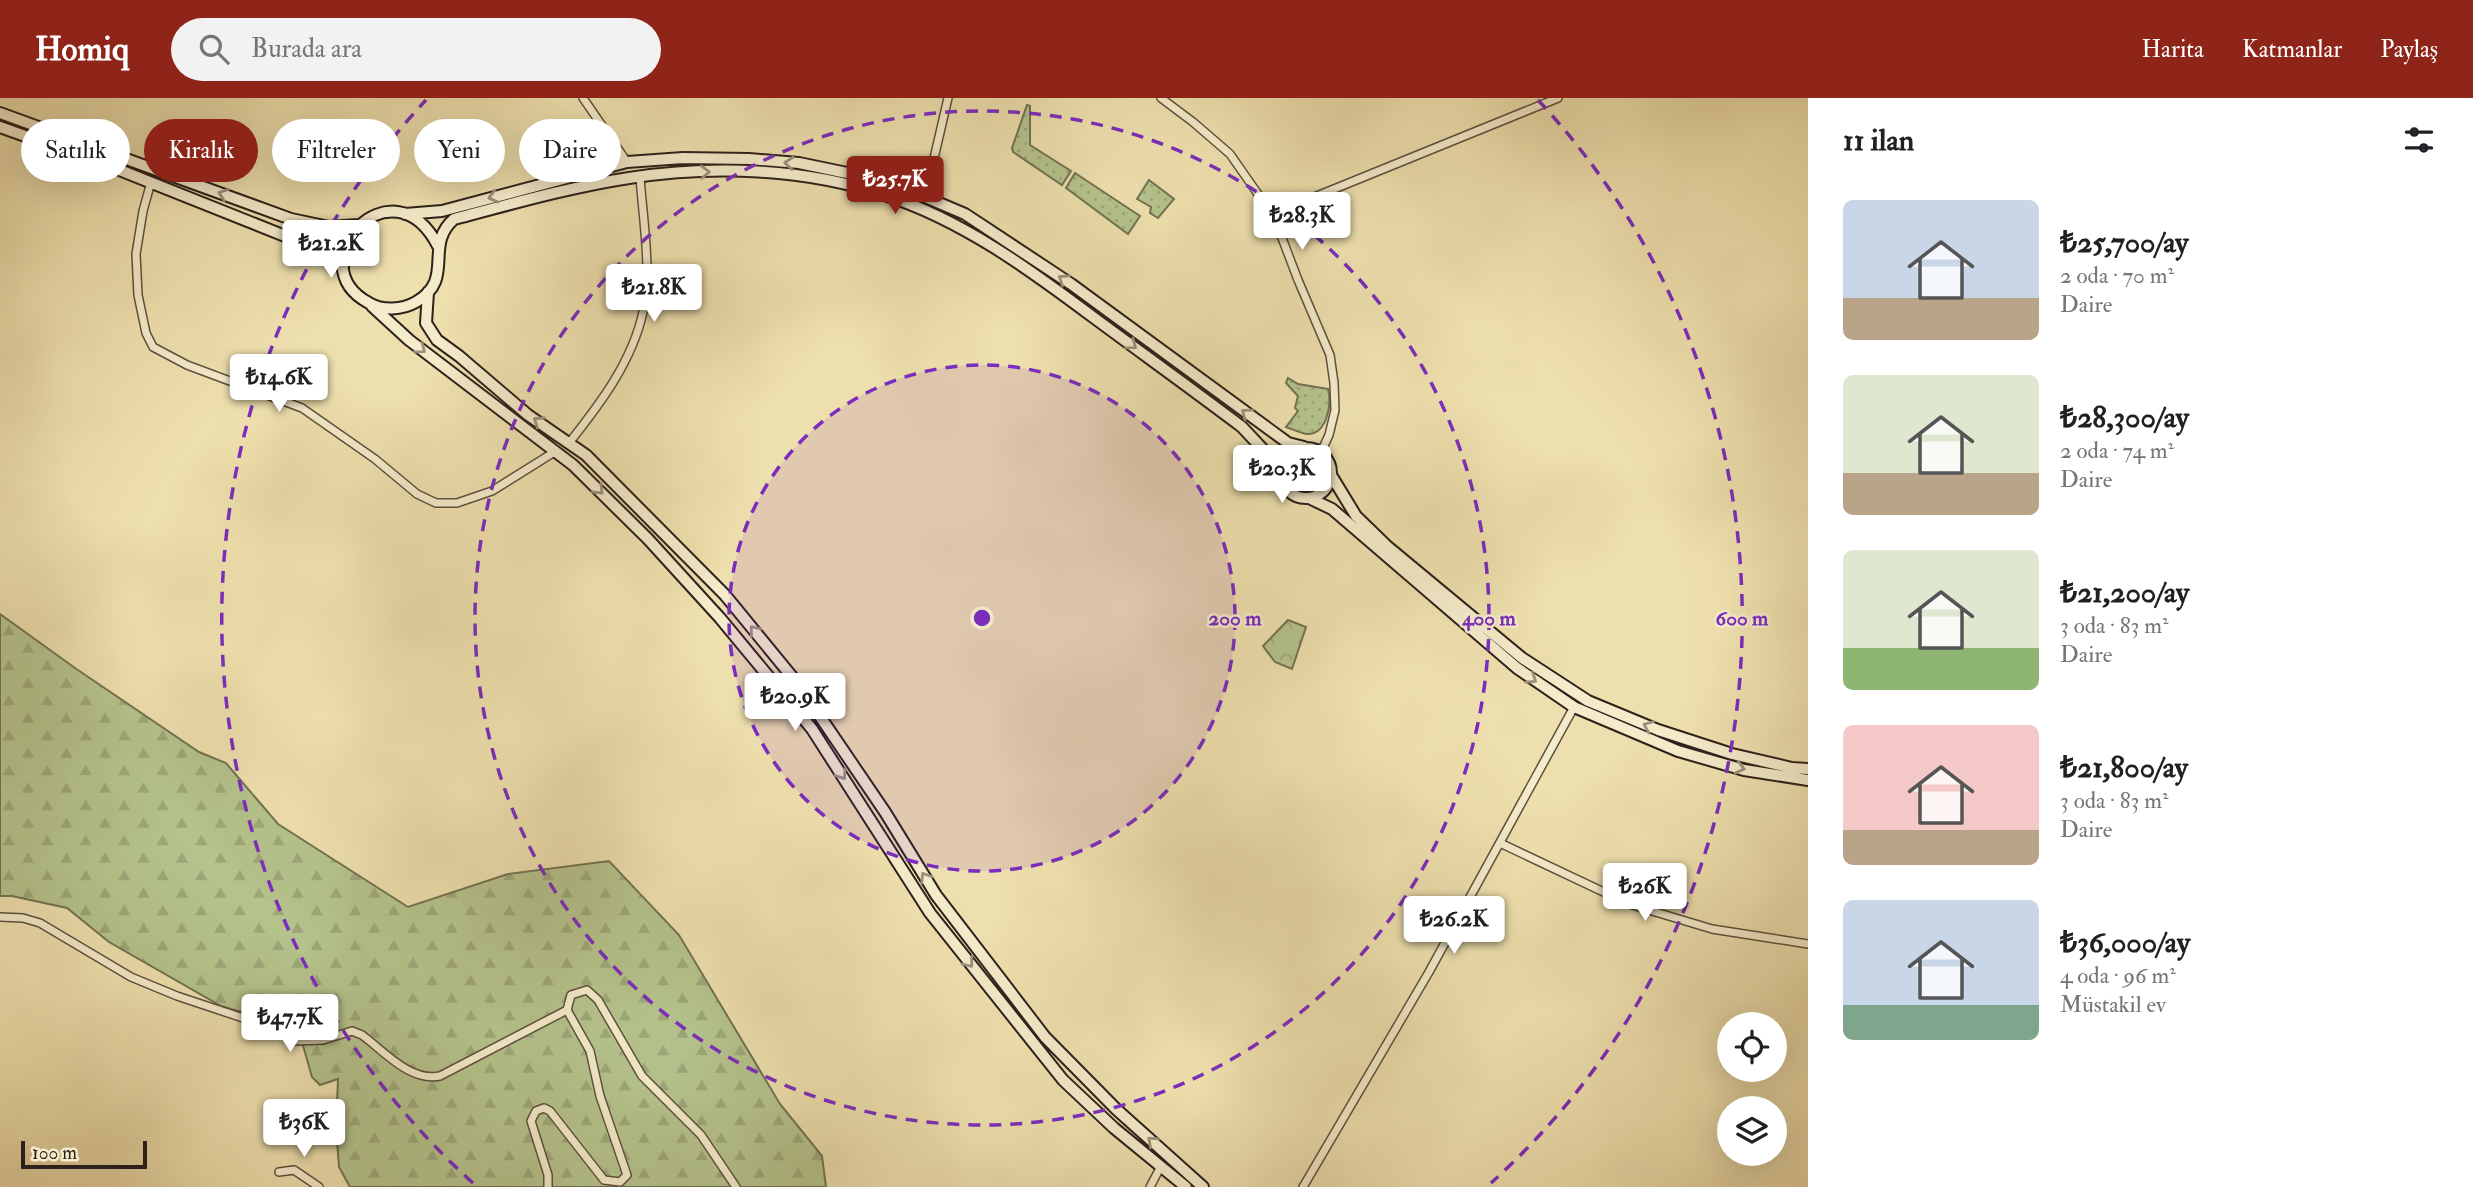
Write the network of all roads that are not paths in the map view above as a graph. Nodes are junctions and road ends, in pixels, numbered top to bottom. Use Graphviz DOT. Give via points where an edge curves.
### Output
graph roads {
  1 [pos="583,98"];
  2 [pos="948,98"];
  3 [pos="1161,98"];
  4 [pos="1558,98"];
  5 [pos="0,113"];
  6 [pos="0,127"];
  7 [pos="627,162"];
  8 [pos="640,177"];
  9 [pos="151,183"];
  10 [pos="925,197"];
  11 [pos="404,214"];
  12 [pos="1274,217"];
  13 [pos="359,225"];
  14 [pos="438,246"];
  15 [pos="343,267"];
  16 [pos="428,292"];
  17 [pos="370,304"];
  18 [pos="569,443"];
  19 [pos="1304,447"];
  20 [pos="556,451"];
  21 [pos="1321,452"];
  22 [pos="1280,475"];
  23 [pos="1331,475"];
  24 [pos="1309,498"];
  25 [pos="1574,707"];
  26 [pos="1808,769"];
  27 [pos="1808,780"];
  28 [pos="1500,843"];
  29 [pos="0,917"];
  30 [pos="1808,944"];
  31 [pos="567,1010"];
  32 [pos="1161,1166"];
  33 [pos="279,1172"];
  34 [pos="318,1187"];
  35 [pos="548,1187"];
  36 [pos="736,1187"];
  37 [pos="1150,1187"];
  38 [pos="1186,1187"];
  39 [pos="1203,1187"];
  40 [pos="1303,1187"];
  1 -- 7 [label="street"];
  2 -- 10 [label="street"];
  3 -- 12 [label="street" via="1230,154"];
  4 -- 12 [label="street"];
  13 -- 5 [label="street, one-way" via="329,228 290,219"];
  6 -- 9 [label="street"];
  10 -- 7 [label="street, one-way" via="799,163 683,158"];
  7 -- 11 [label="street, one-way" via="442,211"];
  8 -- 14 [label="street" via="454,219 445,227"];
  8 -- 18 [label="street" via="646,279 643,312 616,379"];
  8 -- 22 [label="street, one-way" via="752,171 826,179 886,195 957,226 1031,271 1242,427 1272,459"];
  9 -- 15 [label="street" via="326,253"];
  9 -- 20 [label="street" via="136,254 138,295 153,347 187,365 302,408 417,494 436,503 457,503 492,491"];
  19 -- 10 [label="street, one-way" via="1287,443 1013,245 965,214"];
  11 -- 13 [label="street" via="388,212"];
  11 -- 14 [label="street" via="419,220"];
  12 -- 21 [label="street" via="1330,355 1335,410"];
  13 -- 15 [label="street" via="349,237"];
  14 -- 16 [label="street" via="437,278"];
  15 -- 17 [label="street" via="357,295"];
  16 -- 17 [label="street" via="401,308"];
  18 -- 16 [label="street, one-way" via="437,340 426,323"];
  17 -- 20 [label="street, one-way"];
  39 -- 18 [label="street, one-way" via="1045,1037 936,895 797,684 725,595"];
  19 -- 21 [label="street"];
  19 -- 22 [label="street" via="1289,454"];
  20 -- 32 [label="street, one-way" via="648,539 811,729 930,913 1063,1080"];
  21 -- 23 [label="street"];
  22 -- 24 [label="street" via="1293,495"];
  23 -- 24 [label="street" via="1324,490"];
  26 -- 23 [label="street, one-way" via="1732,754 1588,701 1522,658 1388,547 1356,516"];
  24 -- 25 [label="street, one-way" via="1332,509 1517,668"];
  25 -- 27 [label="street, one-way" via="1678,751 1744,770"];
  25 -- 28 [label="street"];
  28 -- 30 [label="street" via="1629,904 1712,929"];
  28 -- 40 [label="street"];
  29 -- 31 [label="street" via="44,925 131,977 273,1028 293,1041 323,1041 352,1031 413,1074 427,1078 440,1076"];
  31 -- 35 [label="street" via="590,1051 627,1175 620,1182 604,1180 544,1108 536,1111 531,1121"];
  31 -- 36 [label="street" via="572,995 587,990 598,1000 642,1076 701,1135"];
  32 -- 37 [label="street"];
  32 -- 38 [label="street"];
  33 -- 34 [label="street" via="295,1170"];
}
